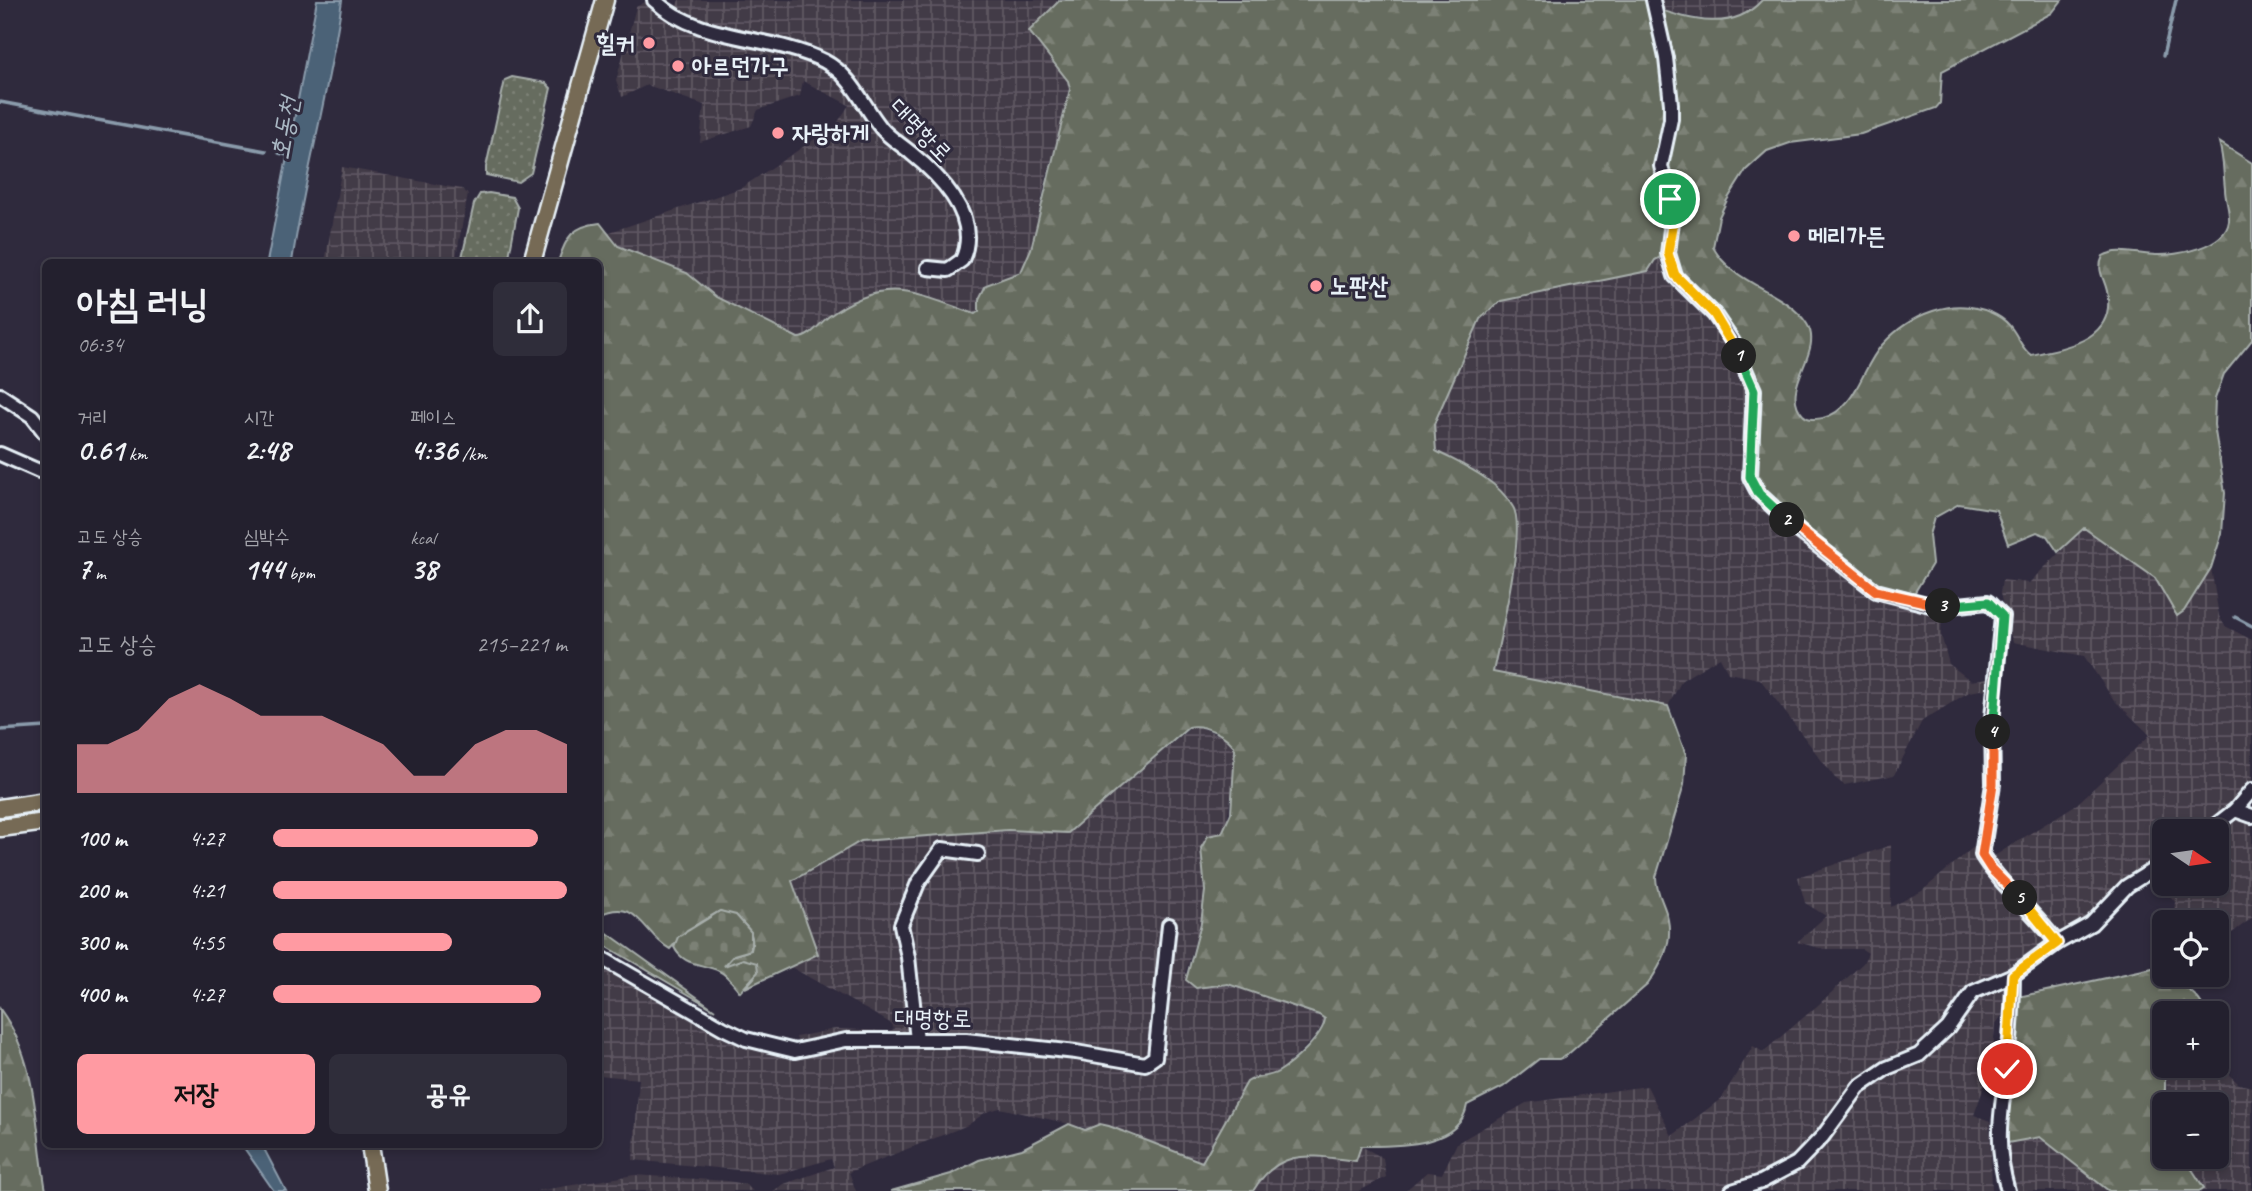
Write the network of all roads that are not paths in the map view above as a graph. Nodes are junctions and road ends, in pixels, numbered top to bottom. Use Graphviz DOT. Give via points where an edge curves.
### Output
graph roads {
  1 [pos="605,0"];
  2 [pos="654,0"];
  3 [pos="1653,0"];
  4 [pos="532,259"];
  5 [pos="928,268"];
  6 [pos="0,395"];
  7 [pos="42,429"];
  8 [pos="0,454"];
  9 [pos="42,470"];
  10 [pos="2252,790"];
  11 [pos="42,803"];
  12 [pos="0,808"];
  13 [pos="2235,810"];
  14 [pos="2252,816"];
  15 [pos="2223,819"];
  16 [pos="42,823"];
  17 [pos="0,828"];
  18 [pos="978,854"];
  19 [pos="2152,870"];
  20 [pos="1169,925"];
  21 [pos="2057,943"];
  22 [pos="602,958"];
  23 [pos="2013,975"];
  24 [pos="917,1040"];
  25 [pos="371,1148"];
  26 [pos="377,1191"];
  27 [pos="1732,1191"];
  28 [pos="2008,1191"];
  1 -- 4 [label="main road"];
  2 -- 5 [label="street, 대명항로" via="688,23 809,55 845,75 882,129 929,169 962,212 968,239 962,260 948,270"];
  3 -- 21 [label="street" via="1671,104 1661,166 1674,213 1668,253 1675,275 1714,314 1733,342 1754,390 1750,477 1759,494 1800,532 1876,591 1938,607 1988,602 2002,616 1992,718 1993,784 1982,855"];
  6 -- 7 [label="street" via="32,416"];
  8 -- 9 [label="street"];
  10 -- 13 [label="street"];
  11 -- 12 [label="main road"];
  13 -- 14 [label="street"];
  13 -- 15 [label="street"];
  16 -- 17 [label="main road"];
  18 -- 24 [label="street" via="951,849 936,853 903,914 901,933"];
  19 -- 21 [label="street" via="2127,886 2091,925"];
  20 -- 24 [label="street, 대명항로" via="1151,1062 1002,1043"];
  21 -- 23 [label="street"];
  22 -- 24 [label="street, 대명항로" via="723,1028 769,1046 795,1051 846,1040"];
  23 -- 27 [label="street" via="1973,992 1948,1028 1919,1055 1858,1087 1797,1163"];
  23 -- 28 [label="street" via="1998,1125"];
  25 -- 26 [label="main road"];
}
